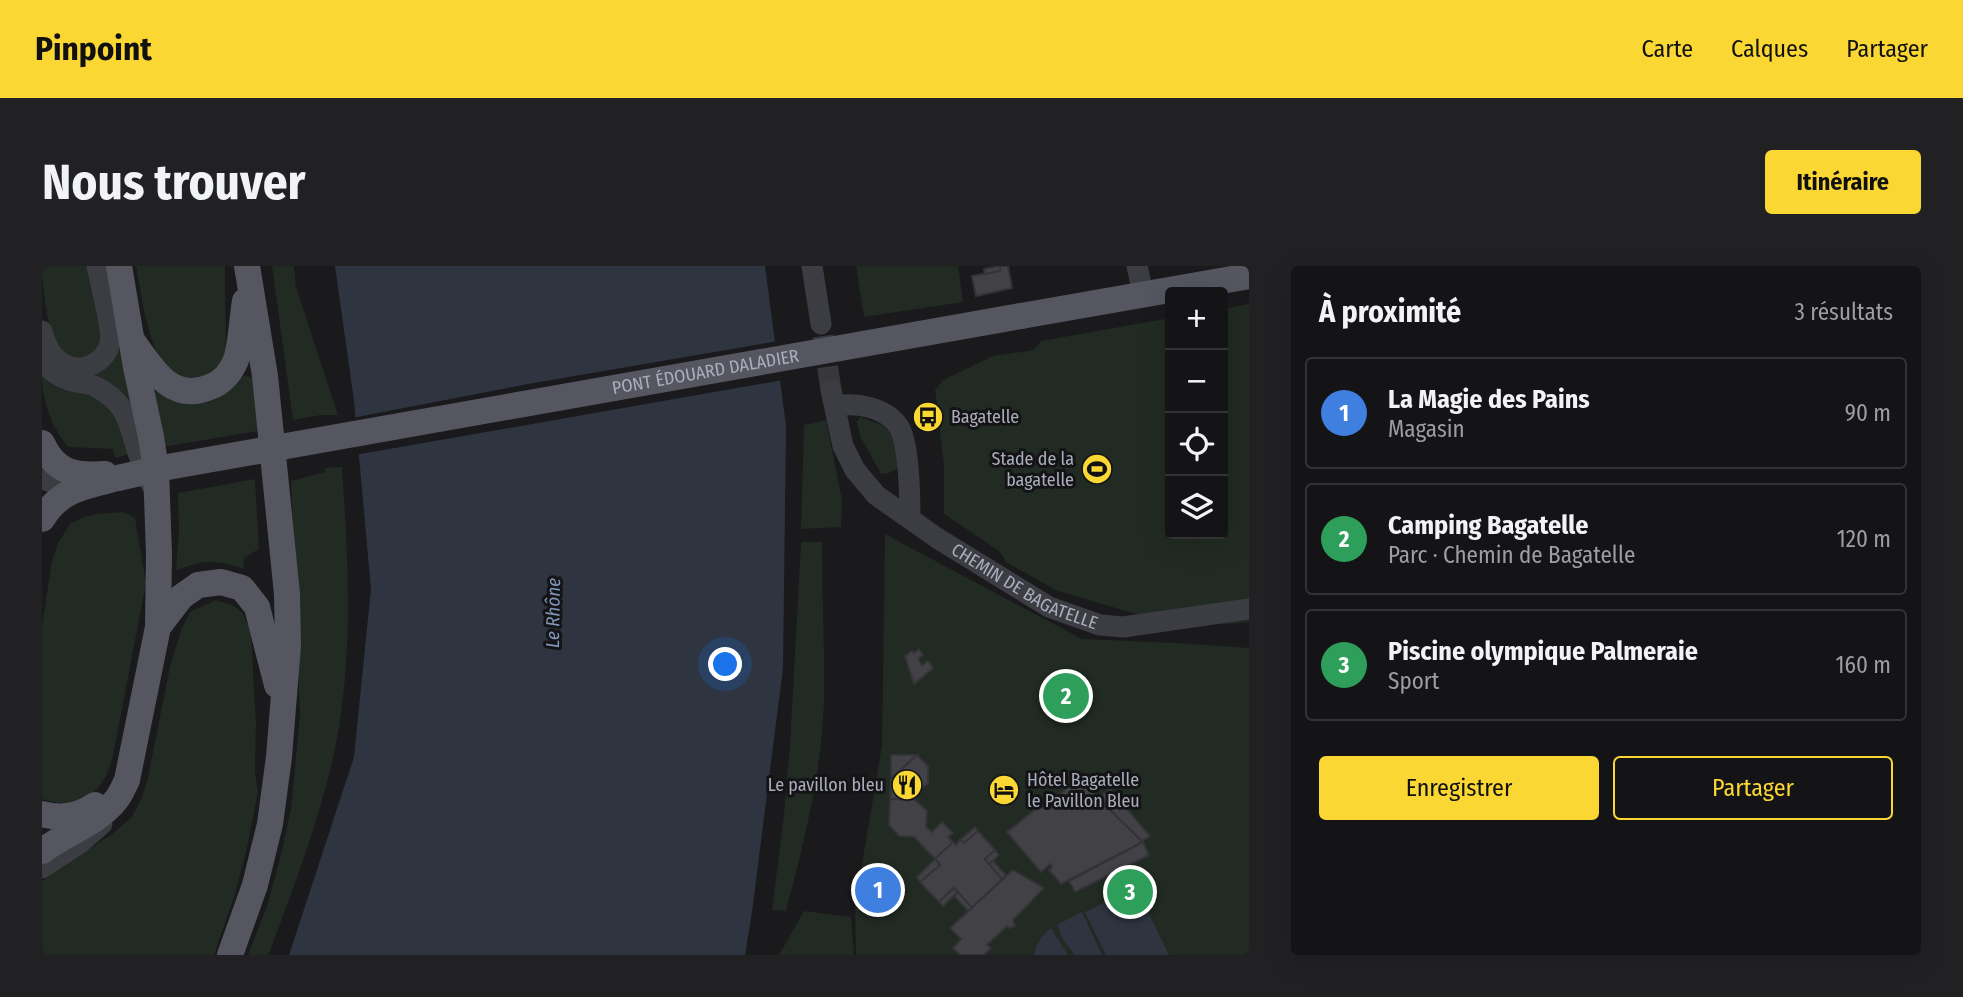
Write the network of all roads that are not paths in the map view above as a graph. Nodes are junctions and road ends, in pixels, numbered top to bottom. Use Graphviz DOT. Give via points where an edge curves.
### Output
graph roads {
  1 [pos="97,266"];
  2 [pos="120,266"];
  3 [pos="812,266"];
  4 [pos="1137,266"];
  5 [pos="248,272"];
  6 [pos="1249,276"];
  7 [pos="1143,294"];
  8 [pos="821,324"];
  9 [pos="42,331"];
  10 [pos="133,342"];
  11 [pos="42,362"];
  12 [pos="42,443"];
  13 [pos="906,458"];
  14 [pos="118,475"];
  15 [pos="42,479"];
  16 [pos="81,487"];
  17 [pos="876,495"];
  18 [pos="156,498"];
  19 [pos="910,518"];
  20 [pos="42,519"];
  21 [pos="1249,609"];
  22 [pos="158,627"];
  23 [pos="282,714"];
  24 [pos="134,751"];
  25 [pos="117,799"];
  26 [pos="42,814"];
  27 [pos="42,851"];
  28 [pos="42,868"];
  29 [pos="230,955"];
  1 -- 9 [label="street" via="110,337 100,360 84,368 61,363 51,354"];
  2 -- 10 [label="main road"];
  3 -- 8 [label="street"];
  4 -- 7 [label="street"];
  5 -- 10 [label="main road" via="236,359 216,385 187,392 174,387 160,378"];
  5 -- 23 [label="main road" via="265,376 287,594"];
  6 -- 7 [label="main road, PONT ÉDOUARD DALADIER"];
  7 -- 14 [label="main road, PONT ÉDOUARD DALADIER, bridge"];
  10 -- 18 [label="main road" via="152,437"];
  11 -- 18 [label="street" via="67,380 93,385 111,395 122,407"];
  12 -- 14 [label="main road, PONT ÉDOUARD DALADIER" via="54,463 73,473"];
  13 -- 17 [label="street" via="901,472"];
  13 -- 17 [label="street, CHEMIN DE BAGATELLE" via="900,428 890,417 833,398 843,446"];
  13 -- 19 [label="street"];
  14 -- 16 [label="main road, PONT ÉDOUARD DALADIER"];
  15 -- 16 [label="street, PONT ÉDOUARD DALADIER"];
  16 -- 20 [label="main road" via="53,503"];
  17 -- 19 [label="street, CHEMIN DE BAGATELLE"];
  18 -- 22 [label="main road"];
  19 -- 21 [label="street, CHEMIN DE BAGATELLE" via="1049,607 1100,625 1123,628"];
  22 -- 23 [label="main road" via="181,597 198,585 221,582 242,588 257,607"];
  22 -- 24 [label="main road"];
  23 -- 29 [label="main road" via="270,824"];
  24 -- 25 [label="main road"];
  24 -- 26 [label="main road" via="116,784 87,811 69,817"];
  25 -- 27 [label="main road" via="88,824"];
  25 -- 28 [label="street" via="95,832"];
}
